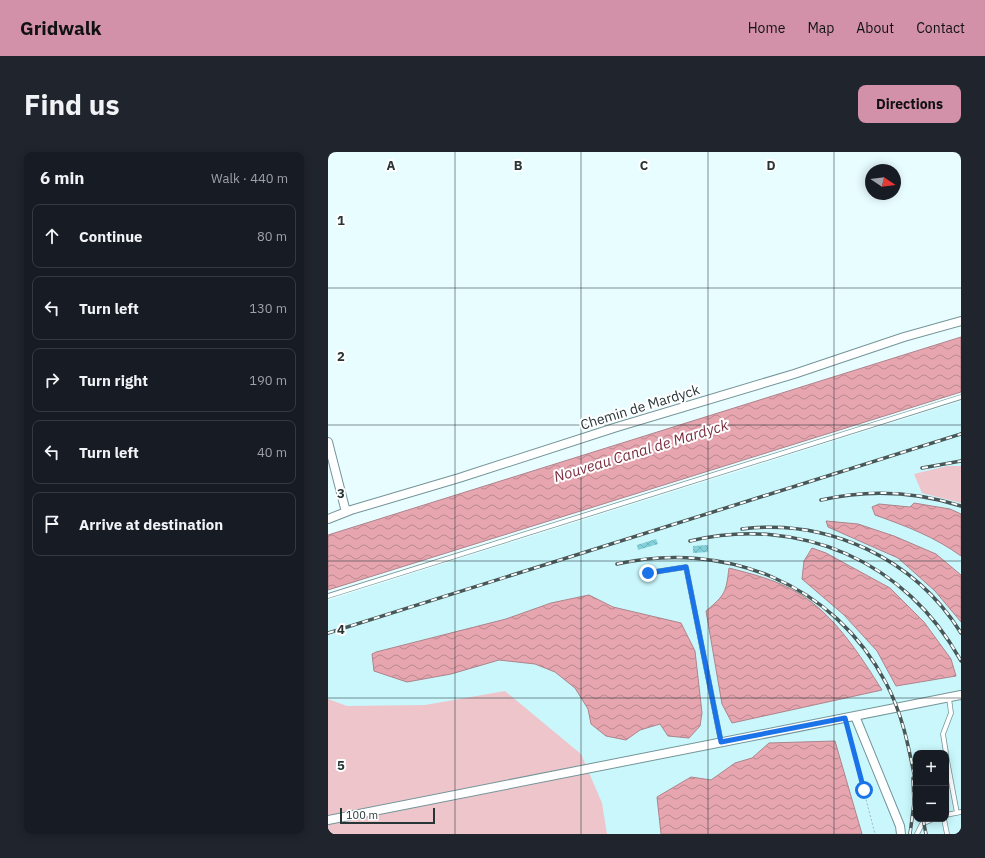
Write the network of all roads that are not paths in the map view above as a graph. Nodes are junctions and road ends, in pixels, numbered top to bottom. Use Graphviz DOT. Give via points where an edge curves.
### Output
graph roads {
  1 [pos="961,321"];
  2 [pos="961,397"];
  3 [pos="328,442"];
  4 [pos="346,512"];
  5 [pos="328,519"];
  6 [pos="648,573"];
  7 [pos="328,596"];
  8 [pos="961,695"];
  9 [pos="948,697"];
  10 [pos="855,716"];
  11 [pos="721,742"];
  12 [pos="945,750"];
  13 [pos="949,768"];
  14 [pos="959,813"];
  15 [pos="949,815"];
  16 [pos="328,820"];
  17 [pos="926,822"];
  18 [pos="945,822"];
  19 [pos="901,834"];
  20 [pos="917,834"];
  21 [pos="947,834"];
  1 -- 4 [label="street, Chemin de Mardyck"];
  2 -- 7 [label="lane"];
  3 -- 4 [label="street"];
  4 -- 5 [label="street, Chemin de Mardyck"];
  6 -- 11 [label="lane" via="686,567"];
  8 -- 9 [label="street"];
  9 -- 10 [label="street"];
  9 -- 12 [label="lane" via="951,713 943,734"];
  10 -- 11 [label="street"];
  10 -- 19 [label="street"];
  11 -- 16 [label="street"];
  13 -- 14 [label="lane"];
  14 -- 15 [label="lane"];
  17 -- 20 [label="lane" via="922,824"];
  18 -- 21 [label="lane"];
}
